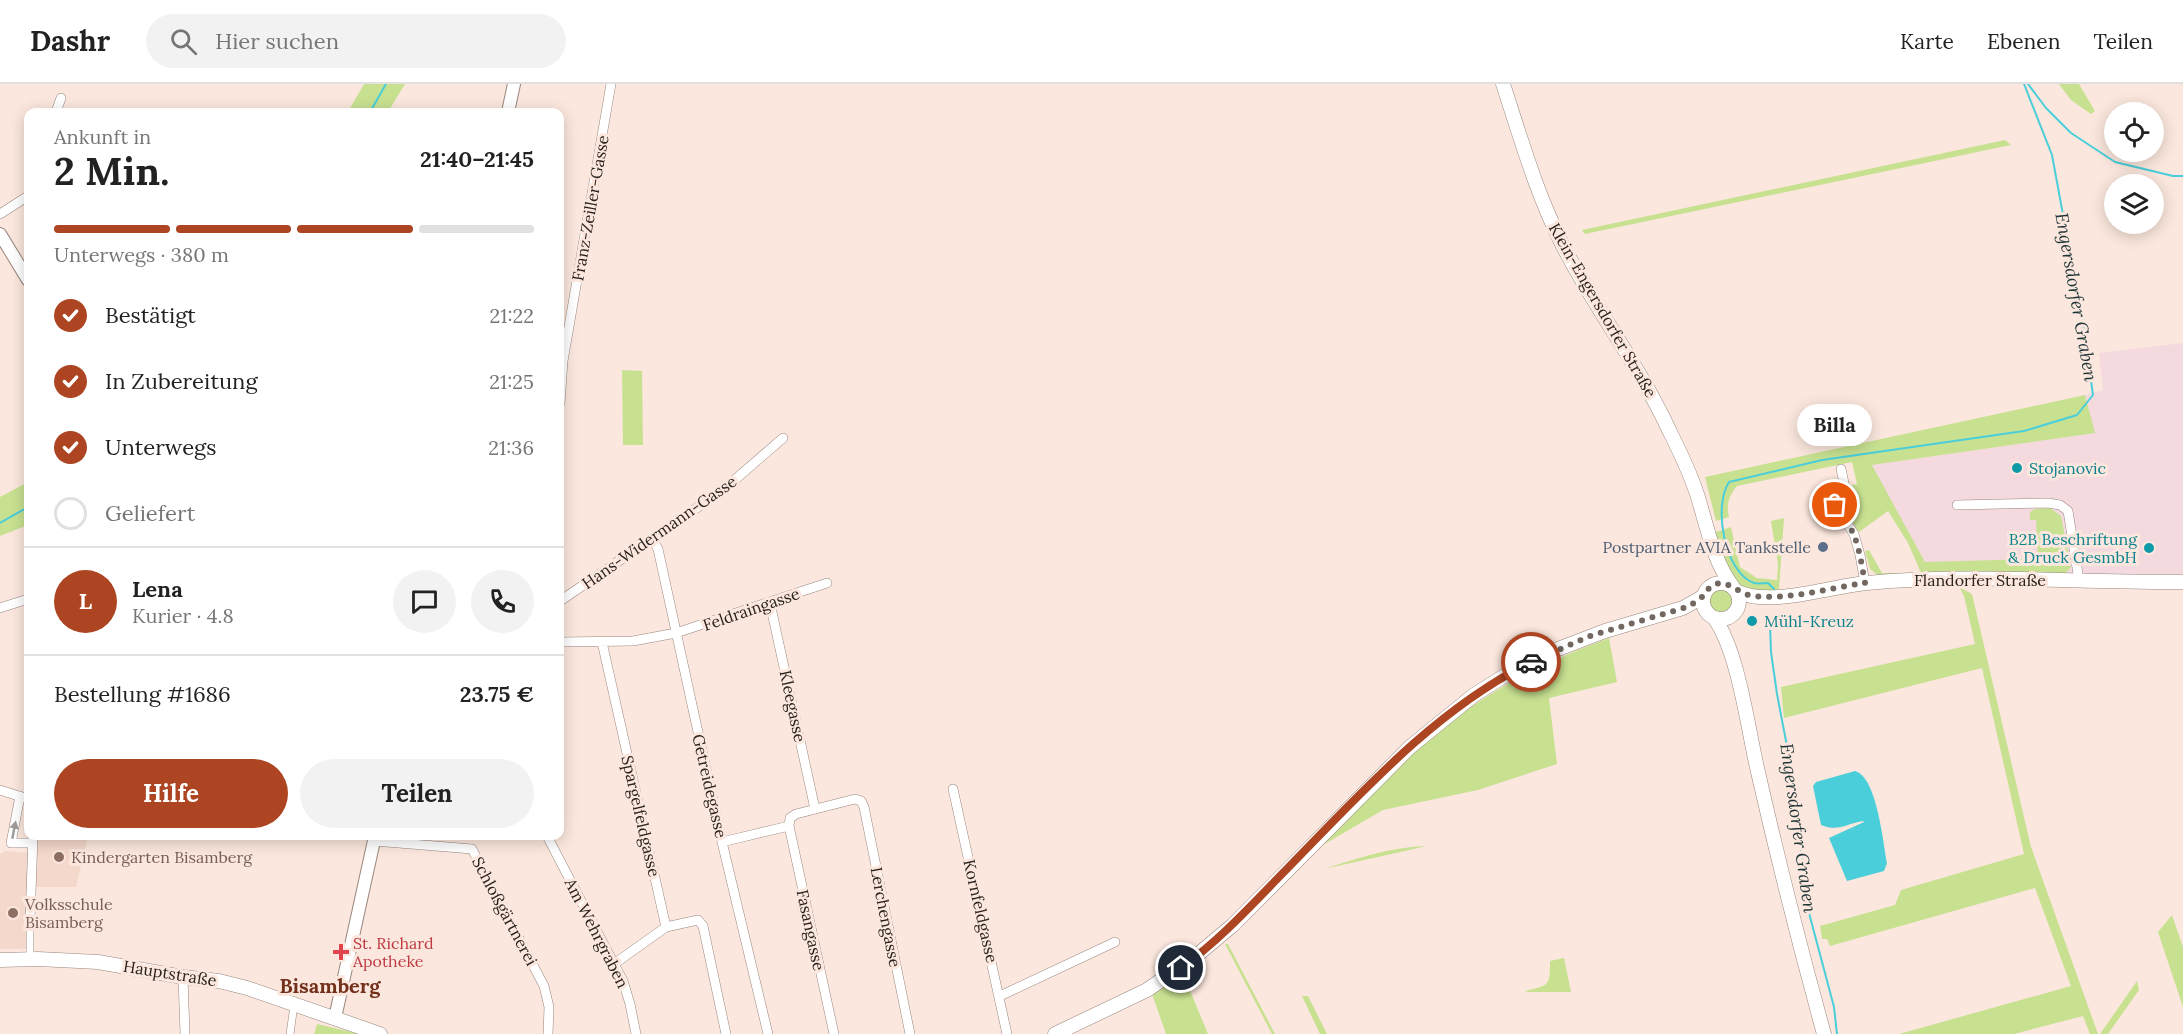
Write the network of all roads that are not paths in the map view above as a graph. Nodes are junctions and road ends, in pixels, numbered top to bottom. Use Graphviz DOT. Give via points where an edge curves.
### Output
graph roads {
  1 [pos="514,84"];
  2 [pos="611,84"];
  3 [pos="1503,84"];
  4 [pos="62,98"];
  5 [pos="58,108"];
  6 [pos="509,108"];
  7 [pos="24,199"];
  8 [pos="0,214"];
  9 [pos="0,234"];
  10 [pos="24,273"];
  11 [pos="564,344"];
  12 [pos="783,438"];
  13 [pos="1841,469"];
  14 [pos="1957,505"];
  15 [pos="1707,533"];
  16 [pos="652,539"];
  17 [pos="2079,580"];
  18 [pos="2183,582"];
  19 [pos="827,583"];
  20 [pos="1865,583"];
  21 [pos="1735,589"];
  22 [pos="1706,592"];
  23 [pos="1778,597"];
  24 [pos="564,598"];
  25 [pos="24,600"];
  26 [pos="770,603"];
  27 [pos="0,608"];
  28 [pos="1735,614"];
  29 [pos="1713,617"];
  30 [pos="1650,620"];
  31 [pos="676,633"];
  32 [pos="564,642"];
  33 [pos="602,642"];
  34 [pos="1737,676"];
  35 [pos="953,789"];
  36 [pos="0,790"];
  37 [pos="24,798"];
  38 [pos="815,809"];
  39 [pos="789,826"];
  40 [pos="28,840"];
  41 [pos="33,840"];
  42 [pos="375,840"];
  43 [pos="393,840"];
  44 [pos="549,840"];
  45 [pos="722,842"];
  46 [pos="30,921"];
  47 [pos="666,927"];
  48 [pos="1115,942"];
  49 [pos="30,959"];
  50 [pos="0,960"];
  51 [pos="614,964"];
  52 [pos="183,977"];
  53 [pos="1000,996"];
  54 [pos="294,1005"];
  55 [pos="335,1018"];
  56 [pos="185,1034"];
  57 [pos="290,1034"];
  58 [pos="380,1034"];
  59 [pos="548,1034"];
  60 [pos="636,1034"];
  61 [pos="726,1034"];
  62 [pos="768,1034"];
  63 [pos="834,1034"];
  64 [pos="910,1034"];
  65 [pos="1007,1034"];
  66 [pos="1054,1034"];
  67 [pos="1824,1034"];
  1 -- 6 [label="street"];
  2 -- 11 [label="street, Franz-Zeiller-Gasse"];
  3 -- 15 [label="main road, Klein-Engersdorfer Straße" via="1549,215 1582,280 1670,430 1692,480"];
  4 -- 5 [label="street"];
  7 -- 8 [label="street"];
  9 -- 10 [label="street"];
  12 -- 16 [label="street, Hans-Widermann-Gasse" via="723,490"];
  13 -- 20 [label="street" via="1844,483 1835,505 1854,534"];
  14 -- 17 [label="street" via="2060,505 2068,511"];
  15 -- 21 [label="main road, Klein-Engersdorfer Straße" via="1721,570"];
  15 -- 22 [label="main road, Klein-Engersdorfer Straße" via="1711,573"];
  16 -- 24 [label="street, Hans-Widermann-Gasse"];
  16 -- 31 [label="street, Getreidegasse" via="658,549"];
  17 -- 18 [label="main road, Flandorfer Straße"];
  17 -- 20 [label="main road, Flandorfer Straße"];
  19 -- 26 [label="street, Feldraingasse"];
  20 -- 23 [label="main road, Flandorfer Straße"];
  21 -- 22 [label="main road" via="1722,583"];
  21 -- 23 [label="main road, Flandorfer Straße" via="1751,596"];
  21 -- 28 [label="main road" via="1740,602"];
  22 -- 29 [label="main road" via="1704,606"];
  22 -- 30 [label="main road" via="1687,607"];
  23 -- 28 [label="main road, Flandorfer Straße"];
  25 -- 27 [label="street"];
  26 -- 31 [label="street, Feldraingasse"];
  26 -- 38 [label="street, Kleegasse"];
  28 -- 29 [label="main road" via="1726,619"];
  28 -- 34 [label="main road"];
  29 -- 30 [label="main road" via="1691,615"];
  29 -- 34 [label="main road" via="1725,638"];
  30 -- 66 [label="main road" via="1558,648 1474,695 1410,747 1196,956 1147,990"];
  31 -- 33 [label="street"];
  31 -- 45 [label="street, Getreidegasse"];
  32 -- 33 [label="street"];
  33 -- 47 [label="street, Spargelfeldgasse"];
  34 -- 67 [label="main road" via="1772,833"];
  35 -- 53 [label="street, Kornfeldgasse"];
  36 -- 37 [label="street"];
  40 -- 37 [label="street, one-way" via="11,843"];
  38 -- 39 [label="street" via="792,816"];
  38 -- 64 [label="street, Lerchengasse" via="861,801"];
  39 -- 45 [label="street"];
  39 -- 63 [label="street, Fasangasse"];
  41 -- 46 [label="street"];
  42 -- 55 [label="street"];
  43 -- 59 [label="street, Schloßgärtnerei" via="472,849 540,979 549,1007"];
  44 -- 51 [label="street, Am Wehrgraben"];
  45 -- 62 [label="street, Getreidegasse"];
  46 -- 49 [label="street"];
  47 -- 51 [label="street"];
  47 -- 61 [label="street" via="701,922"];
  48 -- 53 [label="street"];
  49 -- 50 [label="main road, Hauptstraße"];
  49 -- 52 [label="main road, Hauptstraße" via="104,963"];
  51 -- 60 [label="street, Am Wehrgraben" via="627,990"];
  52 -- 54 [label="main road, Hauptstraße" via="219,981"];
  52 -- 56 [label="street"];
  53 -- 65 [label="street, Kornfeldgasse"];
  54 -- 55 [label="main road, Hauptstraße"];
  54 -- 57 [label="street"];
  55 -- 58 [label="main road, Hauptstraße"];
}
